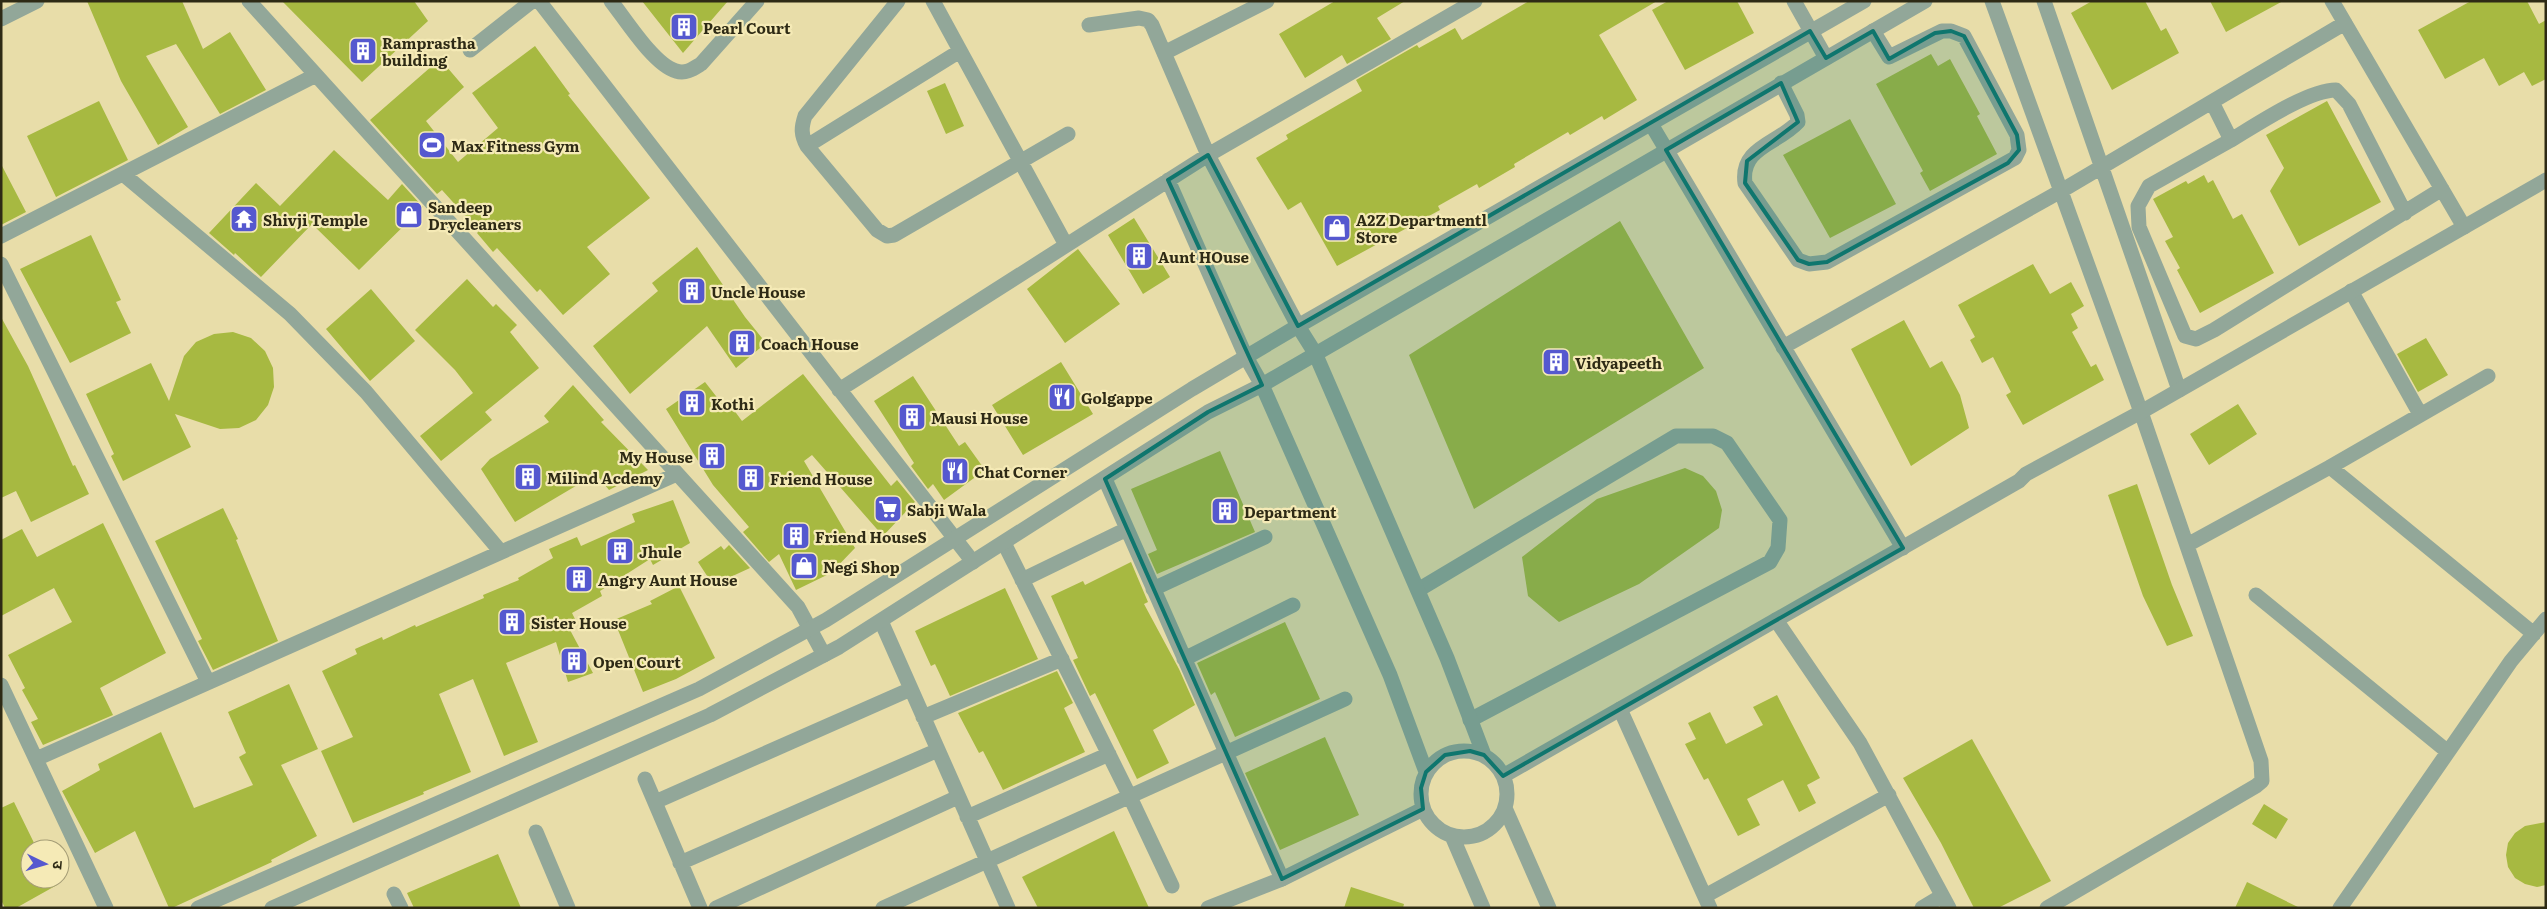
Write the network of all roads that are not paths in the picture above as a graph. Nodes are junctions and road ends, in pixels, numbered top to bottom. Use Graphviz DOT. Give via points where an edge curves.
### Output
graph roads {
  1 [pos="37,1"];
  2 [pos="249,1"];
  3 [pos="532,1"];
  4 [pos="539,1"];
  5 [pos="611,1"];
  6 [pos="757,1"];
  7 [pos="898,1"];
  8 [pos="932,1"];
  9 [pos="1268,1"];
  10 [pos="1475,1"];
  11 [pos="1794,1"];
  12 [pos="1864,1"];
  13 [pos="1925,1"];
  14 [pos="1992,1"];
  15 [pos="2044,1"];
  16 [pos="2332,1"];
  17 [pos="1,19"];
  18 [pos="2345,23"];
  19 [pos="1089,25"];
  20 [pos="1873,31"];
  21 [pos="1810,32"];
  22 [pos="470,50"];
  23 [pos="960,51"];
  24 [pos="1164,53"];
  25 [pos="1826,58"];
  26 [pos="316,75"];
  27 [pos="1781,83"];
  28 [pos="2212,102"];
  29 [pos="1651,124"];
  30 [pos="1068,134"];
  31 [pos="2231,140"];
  32 [pos="807,146"];
  33 [pos="1666,150"];
  34 [pos="1208,155"];
  35 [pos="1020,161"];
  36 [pos="2102,167"];
  37 [pos="123,174"];
  38 [pos="1168,180"];
  39 [pos="2546,180"];
  40 [pos="2442,190"];
  41 [pos="2061,191"];
  42 [pos="2405,213"];
  43 [pos="2464,226"];
  44 [pos="1,236"];
  45 [pos="1066,245"];
  46 [pos="1,264"];
  47 [pos="2351,291"];
  48 [pos="1298,326"];
  49 [pos="1783,347"];
  50 [pos="1315,354"];
  51 [pos="1246,357"];
  52 [pos="2488,376"];
  53 [pos="1262,385"];
  54 [pos="839,390"];
  55 [pos="2179,390"];
  56 [pos="2141,412"];
  57 [pos="2420,414"];
  58 [pos="2330,468"];
  59 [pos="677,474"];
  60 [pos="1105,479"];
  61 [pos="1127,529"];
  62 [pos="1265,537"];
  63 [pos="954,538"];
  64 [pos="1004,543"];
  65 [pos="2187,546"];
  66 [pos="1903,548"];
  67 [pos="502,552"];
  68 [pos="973,562"];
  69 [pos="1022,580"];
  70 [pos="1153,589"];
  71 [pos="1418,590"];
  72 [pos="2256,595"];
  73 [pos="1293,605"];
  74 [pos="2546,619"];
  75 [pos="1776,620"];
  76 [pos="880,621"];
  77 [pos="809,628"];
  78 [pos="2534,634"];
  79 [pos="824,655"];
  80 [pos="1062,659"];
  81 [pos="1184,659"];
  82 [pos="208,682"];
  83 [pos="1,685"];
  84 [pos="911,689"];
  85 [pos="1345,699"];
  86 [pos="1620,709"];
  87 [pos="923,717"];
  88 [pos="1470,720"];
  89 [pos="938,750"];
  90 [pos="2448,752"];
  91 [pos="1226,753"];
  92 [pos="1109,754"];
  93 [pos="1484,755"];
  94 [pos="36,759"];
  95 [pos="1426,772"];
  96 [pos="1503,776"];
  97 [pos="645,779"];
  98 [pos="1889,795"];
  99 [pos="958,797"];
  100 [pos="1130,797"];
  101 [pos="655,802"];
  102 [pos="1423,808"];
  103 [pos="1505,808"];
  104 [pos="967,817"];
  105 [pos="536,832"];
  106 [pos="1452,836"];
  107 [pos="987,862"];
  108 [pos="680,863"];
  109 [pos="1282,879"];
  110 [pos="1172,886"];
  111 [pos="1708,902"];
  112 [pos="1946,902"];
  113 [pos="1003,906"];
  114 [pos="106,908"];
  115 [pos="198,908"];
  116 [pos="272,908"];
  117 [pos="568,908"];
  118 [pos="700,908"];
  119 [pos="716,908"];
  120 [pos="883,908"];
  121 [pos="1208,908"];
  122 [pos="1483,908"];
  123 [pos="1549,908"];
  124 [pos="1922,908"];
  125 [pos="2047,908"];
  126 [pos="2340,908"];
  1 -- 17 [label="street"];
  2 -- 26 [label="street"];
  3 -- 22 [label="street"];
  4 -- 54 [label="street"];
  5 -- 6 [label="street" via="664,66 678,72 690,71 701,64"];
  7 -- 32 [label="street" via="805,116 802,135"];
  8 -- 23 [label="street"];
  9 -- 24 [label="street"];
  10 -- 34 [label="street"];
  11 -- 21 [label="street"];
  12 -- 21 [label="street"];
  13 -- 20 [label="street"];
  14 -- 41 [label="street"];
  15 -- 36 [label="street"];
  16 -- 18 [label="street"];
  18 -- 28 [label="street"];
  18 -- 40 [label="street"];
  19 -- 24 [label="street" via="1139,18 1148,20"];
  20 -- 25 [label="street"];
  20 -- 27 [label="street" via="1889,56 1942,31 1964,36 2017,135 2015,158 1827,262 1809,264 1798,260 1745,184 1743,172 1754,153 1798,122 1798,115"];
  21 -- 25 [label="street"];
  21 -- 29 [label="street"];
  23 -- 32 [label="street"];
  23 -- 35 [label="street"];
  24 -- 34 [label="street"];
  25 -- 27 [label="street"];
  26 -- 37 [label="street"];
  26 -- 59 [label="street"];
  27 -- 33 [label="street"];
  28 -- 31 [label="street"];
  28 -- 36 [label="street"];
  29 -- 33 [label="street"];
  29 -- 48 [label="street"];
  30 -- 35 [label="street"];
  31 -- 42 [label="street" via="2325,90 2336,90 2349,104"];
  31 -- 42 [label="street" via="2149,186 2138,206 2138,227 2185,336 2196,339 2214,330"];
  32 -- 35 [label="street" via="876,230 887,236 894,235"];
  33 -- 49 [label="street"];
  33 -- 50 [label="street"];
  34 -- 38 [label="street"];
  34 -- 48 [label="street"];
  35 -- 45 [label="street"];
  36 -- 41 [label="street"];
  36 -- 55 [label="street"];
  37 -- 44 [label="street"];
  37 -- 67 [label="street" via="290,314 366,392"];
  38 -- 45 [label="street"];
  38 -- 51 [label="street"];
  39 -- 43 [label="street"];
  40 -- 42 [label="street"];
  40 -- 43 [label="street"];
  41 -- 49 [label="street"];
  41 -- 56 [label="street"];
  43 -- 47 [label="street"];
  45 -- 54 [label="street"];
  46 -- 82 [label="street"];
  47 -- 55 [label="street"];
  47 -- 57 [label="street"];
  48 -- 50 [label="street"];
  48 -- 51 [label="street"];
  49 -- 66 [label="street"];
  50 -- 53 [label="street"];
  50 -- 71 [label="street"];
  51 -- 53 [label="street"];
  51 -- 63 [label="street"];
  52 -- 57 [label="street"];
  53 -- 60 [label="street" via="1208,412"];
  53 -- 95 [label="street" via="1390,675"];
  54 -- 63 [label="street"];
  55 -- 56 [label="street"];
  56 -- 65 [label="street"];
  56 -- 66 [label="street" via="2026,474 2020,481"];
  57 -- 58 [label="street"];
  58 -- 65 [label="street"];
  58 -- 78 [label="street"];
  59 -- 67 [label="street"];
  59 -- 77 [label="street" via="798,607"];
  60 -- 61 [label="street"];
  60 -- 64 [label="street"];
  61 -- 69 [label="street"];
  61 -- 70 [label="street"];
  62 -- 70 [label="street"];
  63 -- 68 [label="street"];
  63 -- 77 [label="street"];
  64 -- 68 [label="street"];
  64 -- 69 [label="street"];
  65 -- 125 [label="street" via="2261,761 2262,781"];
  66 -- 75 [label="street"];
  67 -- 82 [label="street"];
  68 -- 76 [label="street"];
  69 -- 80 [label="street"];
  70 -- 81 [label="street"];
  71 -- 88 [label="street"];
  71 -- 88 [label="street" via="1676,436 1713,436 1727,443 1780,520 1778,548 1770,562"];
  72 -- 90 [label="street"];
  73 -- 81 [label="street"];
  74 -- 78 [label="street"];
  75 -- 86 [label="street"];
  75 -- 98 [label="street" via="1860,743"];
  76 -- 79 [label="street"];
  76 -- 84 [label="street"];
  77 -- 79 [label="street"];
  77 -- 115 [label="street" via="699,689"];
  78 -- 90 [label="street"];
  79 -- 116 [label="street" via="710,715"];
  80 -- 87 [label="street"];
  80 -- 92 [label="street"];
  81 -- 91 [label="street"];
  82 -- 94 [label="street"];
  83 -- 94 [label="street"];
  84 -- 87 [label="street"];
  84 -- 101 [label="street"];
  85 -- 91 [label="street"];
  86 -- 96 [label="street"];
  86 -- 111 [label="street"];
  87 -- 89 [label="street"];
  88 -- 93 [label="street"];
  89 -- 99 [label="street"];
  89 -- 108 [label="street"];
  90 -- 126 [label="street"];
  91 -- 100 [label="street"];
  91 -- 109 [label="street"];
  92 -- 100 [label="street"];
  92 -- 104 [label="street"];
  93 -- 95 [label="street" via="1470,751 1452,753 1434,762"];
  93 -- 96 [label="street" via="1498,766"];
  94 -- 114 [label="street"];
  95 -- 102 [label="street" via="1421,788"];
  96 -- 103 [label="street" via="1508,800"];
  97 -- 101 [label="street"];
  98 -- 111 [label="street"];
  98 -- 112 [label="street"];
  99 -- 104 [label="street"];
  99 -- 119 [label="street"];
  100 -- 107 [label="street"];
  100 -- 110 [label="street"];
  101 -- 108 [label="street"];
  102 -- 106 [label="street" via="1435,827"];
  102 -- 109 [label="street"];
  103 -- 106 [label="street" via="1489,831 1473,837"];
  103 -- 123 [label="street"];
  104 -- 107 [label="street"];
  105 -- 117 [label="street"];
  106 -- 122 [label="street"];
  107 -- 113 [label="street"];
  107 -- 120 [label="street"];
  108 -- 118 [label="street"];
  109 -- 121 [label="street"];
  112 -- 124 [label="street"];
}
